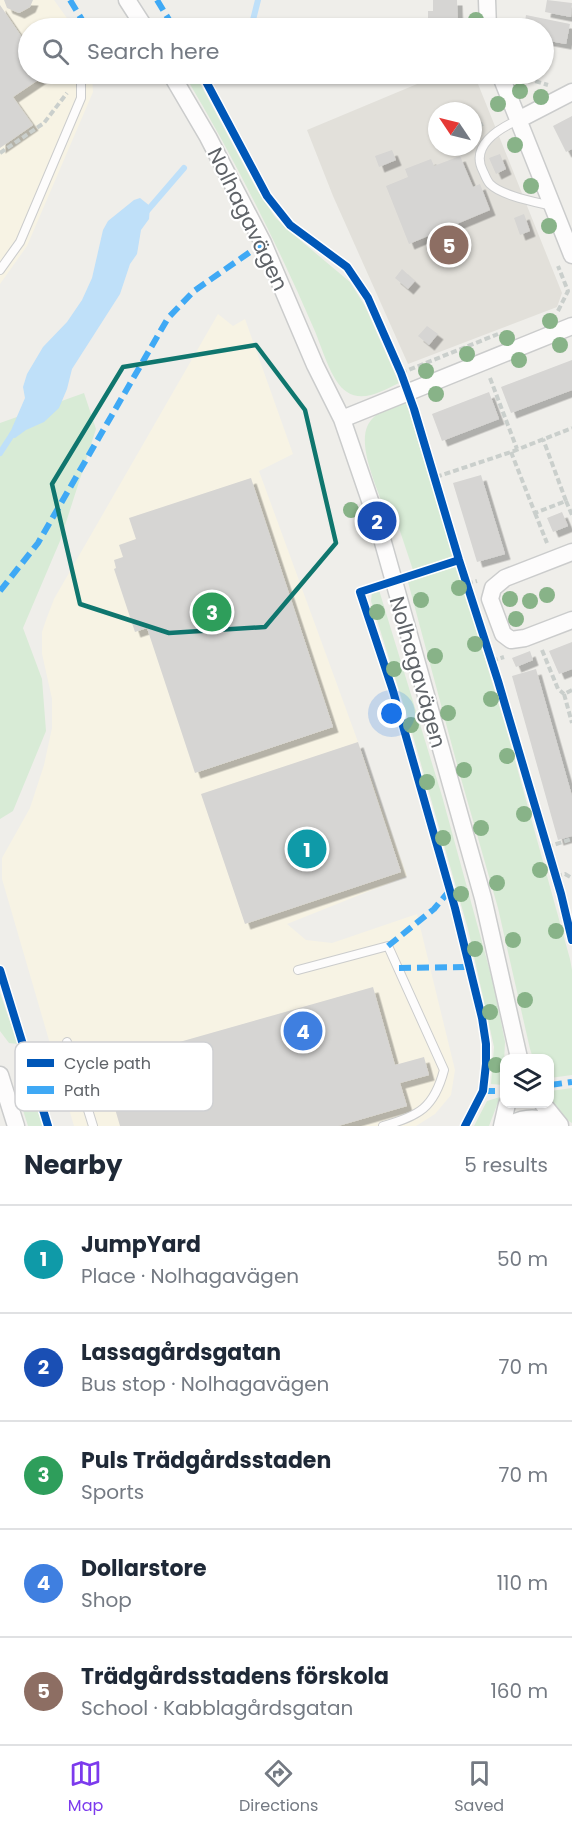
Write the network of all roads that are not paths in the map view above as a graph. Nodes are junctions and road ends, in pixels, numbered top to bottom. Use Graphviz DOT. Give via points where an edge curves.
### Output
graph roads {
  1 [pos="127,0"];
  2 [pos="487,0"];
  3 [pos="139,18"];
  4 [pos="488,18"];
  5 [pos="81,84"];
  6 [pos="177,84"];
  7 [pos="504,84"];
  8 [pos="572,92"];
  9 [pos="518,120"];
  10 [pos="552,206"];
  11 [pos="564,258"];
  12 [pos="0,270"];
  13 [pos="572,326"];
  14 [pos="342,419"];
  15 [pos="572,552"];
  16 [pos="572,620"];
  17 [pos="298,970"];
  18 [pos="518,1054"];
  19 [pos="0,1075"];
  20 [pos="506,1108"];
  21 [pos="546,1108"];
  22 [pos="88,1111"];
  23 [pos="16,1126"];
  24 [pos="93,1126"];
  25 [pos="383,1126"];
  26 [pos="502,1126"];
  27 [pos="507,1126"];
  28 [pos="560,1126"];
  1 -- 3 [label="street"];
  2 -- 4 [label="street"];
  5 -- 12 [label="lane" via="81,98 20,242"];
  6 -- 14 [label="street, Nolhagavägen" via="262,243"];
  7 -- 9 [label="street"];
  8 -- 9 [label="street"];
  9 -- 10 [label="street"];
  9 -- 10 [label="lane" via="490,137 480,150 479,164 490,184 514,196"];
  10 -- 11 [label="street"];
  13 -- 14 [label="street"];
  14 -- 18 [label="street, Nolhagavägen" via="377,521 483,898"];
  15 -- 16 [label="street" via="505,579 493,588 490,599 503,634 511,640"];
  17 -- 25 [label="lane" via="388,946 444,1070 438,1091 424,1109"];
  19 -- 23 [label="street"];
  20 -- 26 [label="street"];
  21 -- 28 [label="street"];
  22 -- 24 [label="lane"];
  27 -- 28 [label="street" via="531,1118"];
}
